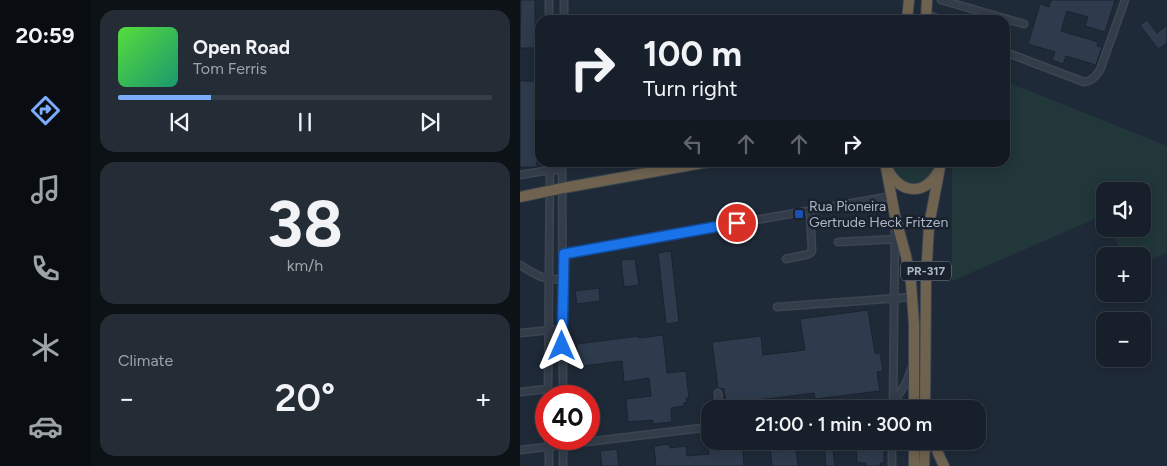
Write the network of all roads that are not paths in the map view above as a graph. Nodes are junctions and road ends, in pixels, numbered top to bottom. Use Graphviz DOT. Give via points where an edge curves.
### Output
graph roads {
  1 [pos="549,0"];
  2 [pos="564,0"];
  3 [pos="909,0"];
  4 [pos="927,0"];
  5 [pos="941,0"];
  6 [pos="1125,0"];
  7 [pos="549,15"];
  8 [pos="564,15"];
  9 [pos="908,15"];
  10 [pos="926,15"];
  11 [pos="993,15"];
  12 [pos="1010,20"];
  13 [pos="1024,24"];
  14 [pos="1010,54"];
  15 [pos="547,167"];
  16 [pos="550,167"];
  17 [pos="553,167"];
  18 [pos="680,167"];
  19 [pos="886,167"];
  20 [pos="887,167"];
  21 [pos="940,167"];
  22 [pos="941,167"];
  23 [pos="562,170"];
  24 [pos="520,175"];
  25 [pos="563,188"];
  26 [pos="550,191"];
  27 [pos="892,196"];
  28 [pos="520,198"];
  29 [pos="810,211"];
  30 [pos="898,239"];
  31 [pos="838,242"];
  32 [pos="564,254"];
  33 [pos="786,259"];
  34 [pos="520,265"];
  35 [pos="564,279"];
  36 [pos="548,280"];
  37 [pos="912,298"];
  38 [pos="894,300"];
  39 [pos="777,307"];
  40 [pos="562,329"];
  41 [pos="548,330"];
  42 [pos="520,334"];
  43 [pos="915,359"];
  44 [pos="926,375"];
  45 [pos="548,385"];
  46 [pos="563,385"];
  47 [pos="535,390"];
  48 [pos="520,392"];
  49 [pos="718,393"];
  50 [pos="719,400"];
  51 [pos="895,400"];
  52 [pos="898,400"];
  53 [pos="914,400"];
  54 [pos="926,400"];
  55 [pos="929,400"];
  56 [pos="701,428"];
  57 [pos="600,438"];
  58 [pos="535,448"];
  59 [pos="520,450"];
  60 [pos="549,450"];
  61 [pos="563,450"];
  62 [pos="892,450"];
  63 [pos="914,450"];
  64 [pos="925,450"];
  65 [pos="937,450"];
  66 [pos="549,466"];
  67 [pos="563,466"];
  68 [pos="892,466"];
  69 [pos="914,466"];
  70 [pos="924,466"];
  71 [pos="944,466"];
  1 -- 7 [label="street"];
  2 -- 8 [label="street"];
  3 -- 9 [label="highway"];
  4 -- 10 [label="highway"];
  5 -- 11 [label="street"];
  6 -- 14 [label="street" via="1100,70 1089,82"];
  12 -- 13 [label="street"];
  15 -- 24 [label="street"];
  16 -- 26 [label="street"];
  17 -- 23 [label="street"];
  18 -- 25 [label="highway"];
  19 -- 27 [label="highway, PR-317"];
  20 -- 21 [label="highway" via="900,186 909,189 926,186 934,180"];
  22 -- 44 [label="highway, PR-317" via="929,225"];
  23 -- 25 [label="street"];
  25 -- 26 [label="highway"];
  25 -- 32 [label="street"];
  26 -- 28 [label="highway"];
  26 -- 36 [label="street"];
  27 -- 29 [label="street"];
  27 -- 30 [label="highway, PR-317"];
  29 -- 32 [label="street"];
  29 -- 33 [label="street" via="812,252"];
  30 -- 31 [label="street"];
  30 -- 37 [label="highway, PR-317" via="906,256"];
  30 -- 38 [label="street"];
  32 -- 35 [label="street"];
  34 -- 36 [label="street"];
  35 -- 36 [label="street"];
  35 -- 40 [label="street"];
  36 -- 41 [label="street"];
  37 -- 38 [label="street"];
  37 -- 43 [label="highway, PR-317"];
  38 -- 39 [label="street"];
  38 -- 51 [label="street"];
  40 -- 41 [label="street"];
  40 -- 46 [label="street"];
  41 -- 42 [label="street"];
  41 -- 45 [label="street"];
  43 -- 52 [label="street"];
  43 -- 53 [label="highway, PR-317"];
  44 -- 54 [label="highway, PR-317"];
  44 -- 55 [label="highway"];
  47 -- 48 [label="street"];
  49 -- 50 [label="street"];
  56 -- 57 [label="street"];
  58 -- 59 [label="street"];
  60 -- 66 [label="street"];
  61 -- 67 [label="street"];
  62 -- 68 [label="street"];
  63 -- 69 [label="highway"];
  64 -- 70 [label="highway"];
  65 -- 71 [label="highway"];
}
